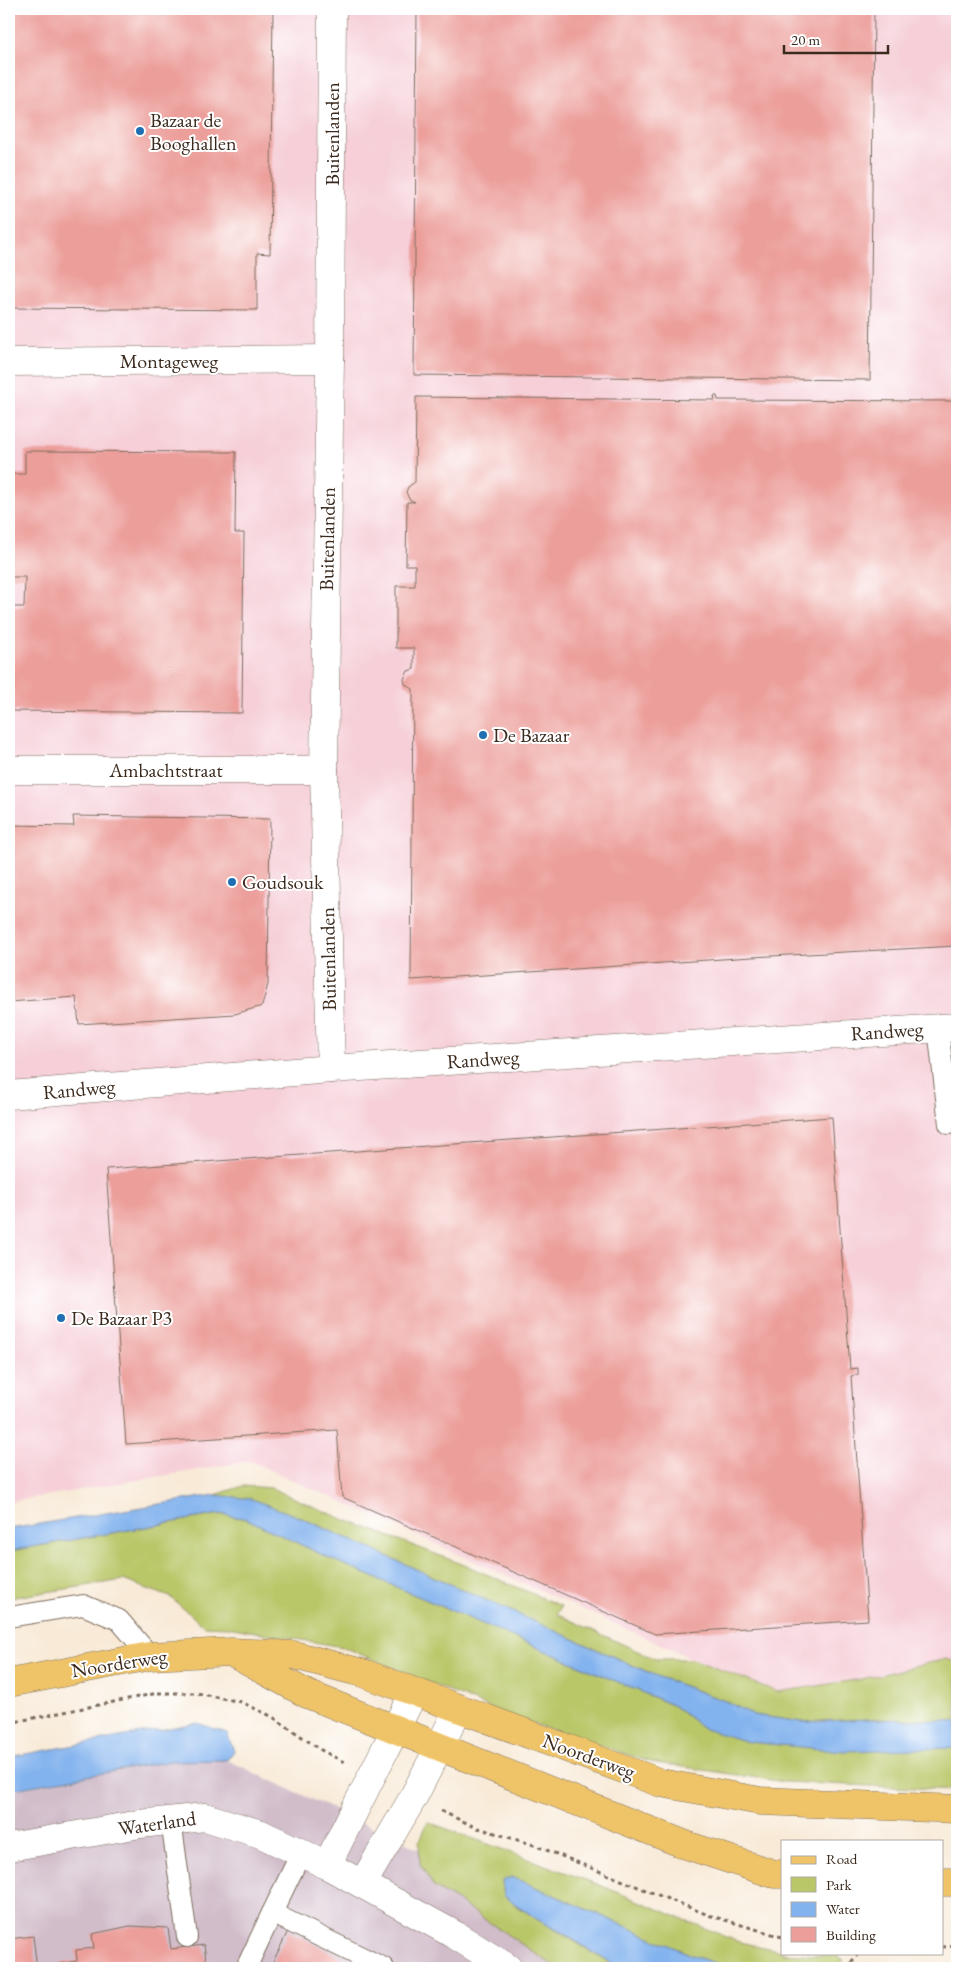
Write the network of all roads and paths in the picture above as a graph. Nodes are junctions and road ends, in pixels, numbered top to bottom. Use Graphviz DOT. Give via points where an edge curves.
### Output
graph roads {
  1 [pos="332,9"];
  2 [pos="330,359"];
  3 [pos="9,362"];
  4 [pos="9,770"];
  5 [pos="324,770"];
  6 [pos="948,1027"];
  7 [pos="331,1069"];
  8 [pos="9,1095"];
  9 [pos="949,1124"];
  10 [pos="9,1617"];
  11 [pos="231,1652"];
  12 [pos="150,1656"];
  13 [pos="9,1683"];
  14 [pos="414,1692"];
  15 [pos="458,1708"];
  16 [pos="396,1729"];
  17 [pos="438,1746"];
  18 [pos="957,1808"];
  19 [pos="171,1820"];
  20 [pos="9,1847"];
  21 [pos="301,1853"];
  22 [pos="327,1865"];
  23 [pos="781,1874"];
  24 [pos="944,1882"];
  25 [pos="957,1882"];
  26 [pos="363,1883"];
  27 [pos="272,1913"];
  28 [pos="186,1937"];
  29 [pos="957,1946"];
  30 [pos="944,1947"];
  31 [pos="858,1954"];
  32 [pos="246,1968"];
  33 [pos="384,1968"];
  34 [pos="508,1968"];
  35 [pos="846,1968"];
  1 -- 2 [label="street, Buitenlanden"];
  2 -- 3 [label="street, Montageweg"];
  2 -- 5 [label="street, Buitenlanden"];
  4 -- 5 [label="street, Ambachtstraat"];
  5 -- 7 [label="street, Buitenlanden"];
  6 -- 7 [label="street, Randweg"];
  6 -- 9 [label="lane"];
  7 -- 8 [label="street, Randweg"];
  10 -- 12 [label="lane" via="83,1605 119,1620"];
  11 -- 12 [label="main road, Noorderweg"];
  11 -- 14 [label="main road, Noorderweg" via="294,1655 366,1674"];
  11 -- 16 [label="main road" via="308,1694"];
  12 -- 13 [label="main road, Noorderweg"];
  14 -- 15 [label="main road, Noorderweg"];
  14 -- 16 [label="street"];
  15 -- 17 [label="street"];
  15 -- 18 [label="main road, Noorderweg" via="661,1783 760,1801"];
  16 -- 17 [label="main road"];
  16 -- 22 [label="street"];
  17 -- 23 [label="main road" via="686,1845"];
  17 -- 26 [label="street" via="413,1798"];
  19 -- 20 [label="street, Waterland"];
  19 -- 21 [label="street, Waterland" via="205,1816 260,1834"];
  19 -- 28 [label="lane"];
  21 -- 22 [label="street, Waterland"];
  21 -- 27 [label="lane"];
  22 -- 26 [label="street, Waterland"];
  24 -- 25 [label="main road"];
  26 -- 34 [label="street, Waterland"];
  27 -- 32 [label="lane"];
  27 -- 33 [label="lane"];
  29 -- 30 [label="path"];
  31 -- 35 [label="path"];
}
